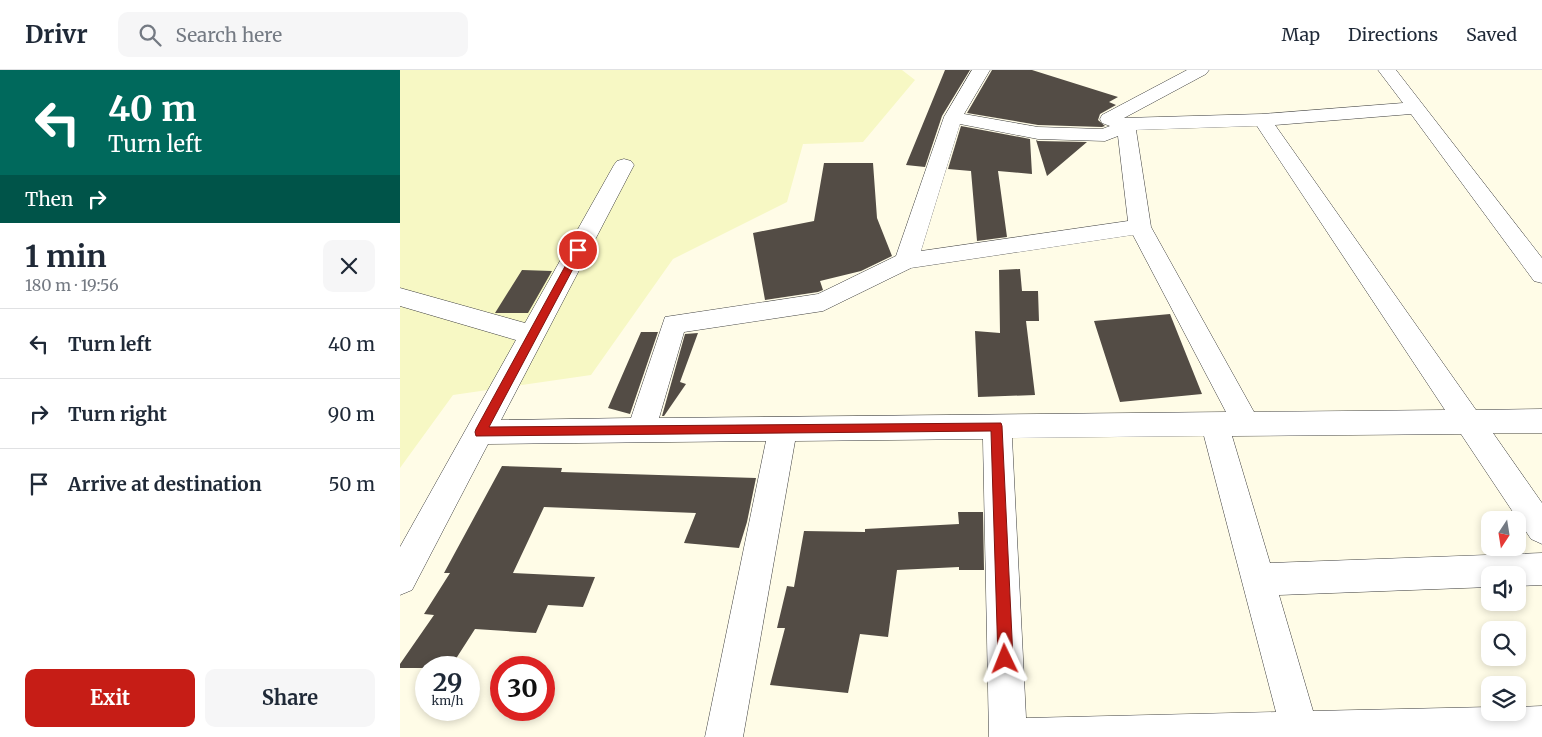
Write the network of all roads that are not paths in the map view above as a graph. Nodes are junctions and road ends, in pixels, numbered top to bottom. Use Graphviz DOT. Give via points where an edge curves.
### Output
graph roads {
  1 [pos="982,70"];
  2 [pos="1200,70"];
  3 [pos="1387,70"];
  4 [pos="1415,108"];
  5 [pos="952,117"];
  6 [pos="1262,120"];
  7 [pos="1126,125"];
  8 [pos="624,165"];
  9 [pos="1140,227"];
  10 [pos="906,261"];
  11 [pos="1542,275"];
  12 [pos="400,297"];
  13 [pos="533,335"];
  14 [pos="1542,421"];
  15 [pos="1469,422"];
  16 [pos="1246,424"];
  17 [pos="1214,425"];
  18 [pos="997,426"];
  19 [pos="783,429"];
  20 [pos="641,430"];
  21 [pos="481,432"];
  22 [pos="1542,529"];
  23 [pos="1542,569"];
  24 [pos="400,580"];
  25 [pos="1258,580"];
  26 [pos="1542,725"];
  27 [pos="1301,734"];
  28 [pos="724,737"];
  29 [pos="1009,737"];
  1 -- 5 [label="street"];
  2 -- 7 [label="street" via="1109,119"];
  3 -- 4 [label="street"];
  4 -- 6 [label="street"];
  4 -- 11 [label="street"];
  5 -- 7 [label="street" via="1038,133 1105,135"];
  5 -- 10 [label="street"];
  6 -- 7 [label="street"];
  6 -- 15 [label="street"];
  7 -- 9 [label="street"];
  8 -- 13 [label="street"];
  9 -- 10 [label="street"];
  9 -- 16 [label="street"];
  10 -- 20 [label="street" via="823,302 674,324"];
  12 -- 13 [label="street"];
  13 -- 21 [label="street"];
  14 -- 15 [label="street"];
  15 -- 16 [label="street"];
  15 -- 22 [label="street"];
  16 -- 17 [label="street"];
  17 -- 18 [label="street"];
  17 -- 25 [label="street"];
  18 -- 19 [label="street"];
  18 -- 29 [label="street"];
  19 -- 20 [label="street"];
  19 -- 28 [label="street"];
  20 -- 21 [label="street"];
  21 -- 24 [label="street"];
  23 -- 25 [label="street"];
  25 -- 27 [label="street"];
  26 -- 27 [label="street"];
  27 -- 29 [label="street"];
}
